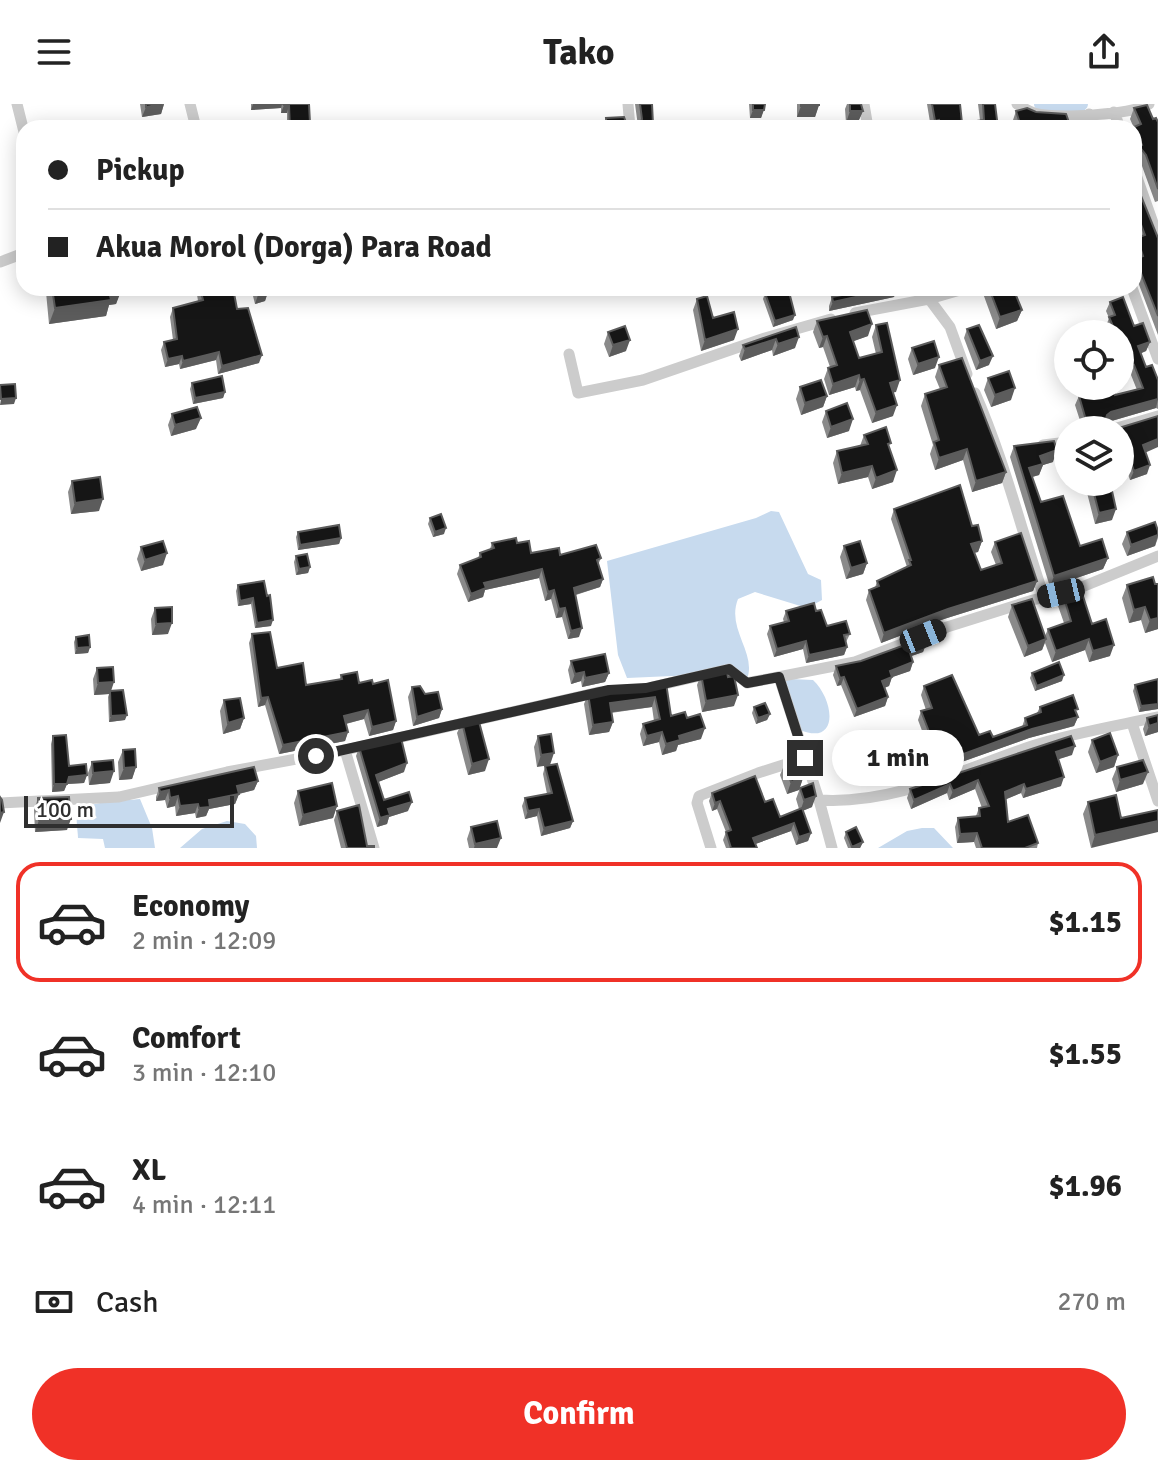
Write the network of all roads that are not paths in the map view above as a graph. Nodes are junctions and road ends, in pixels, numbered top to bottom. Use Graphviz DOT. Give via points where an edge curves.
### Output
graph roads {
  1 [pos="1017,104"];
  2 [pos="1149,104"];
  3 [pos="1114,112"];
  4 [pos="1089,114"];
  5 [pos="1089,120"];
  6 [pos="1117,120"];
  7 [pos="1142,192"];
  8 [pos="1158,237"];
  9 [pos="927,296"];
  10 [pos="939,296"];
  11 [pos="1135,296"];
  12 [pos="929,299"];
  13 [pos="569,354"];
  14 [pos="1158,359"];
  15 [pos="1158,416"];
  16 [pos="1134,423"];
  17 [pos="1054,444"];
  18 [pos="1026,447"];
  19 [pos="1012,448"];
  20 [pos="998,449"];
  21 [pos="1158,556"];
  22 [pos="1044,597"];
  23 [pos="779,677"];
  24 [pos="634,689"];
  25 [pos="609,690"];
  26 [pos="1158,717"];
  27 [pos="1132,723"];
  28 [pos="345,750"];
  29 [pos="805,758"];
  30 [pos="1158,797"];
  31 [pos="819,800"];
  32 [pos="0,803"];
  33 [pos="374,848"];
  34 [pos="711,848"];
  35 [pos="832,848"];
  1 -- 4 [label="street" via="1035,113"];
  2 -- 3 [label="street"];
  3 -- 4 [label="street"];
  3 -- 6 [label="street"];
  4 -- 5 [label="street"];
  7 -- 8 [label="street"];
  9 -- 12 [label="street"];
  10 -- 12 [label="street"];
  11 -- 14 [label="street"];
  12 -- 13 [label="street" via="812,323 643,380 578,393"];
  12 -- 20 [label="street" via="950,327"];
  15 -- 16 [label="street"];
  17 -- 18 [label="street"];
  19 -- 20 [label="street"];
  20 -- 22 [label="street"];
  21 -- 22 [label="street"];
  22 -- 23 [label="street" via="855,662"];
  23 -- 24 [label="street" via="747,683 729,669"];
  23 -- 29 [label="street"];
  25 -- 28 [label="street"];
  26 -- 27 [label="street"];
  27 -- 30 [label="street"];
  27 -- 31 [label="street" via="1035,745 891,794"];
  28 -- 32 [label="street" via="119,797"];
  28 -- 33 [label="street"];
  29 -- 31 [label="street"];
  29 -- 34 [label="street" via="699,796"];
  31 -- 35 [label="street"];
}
